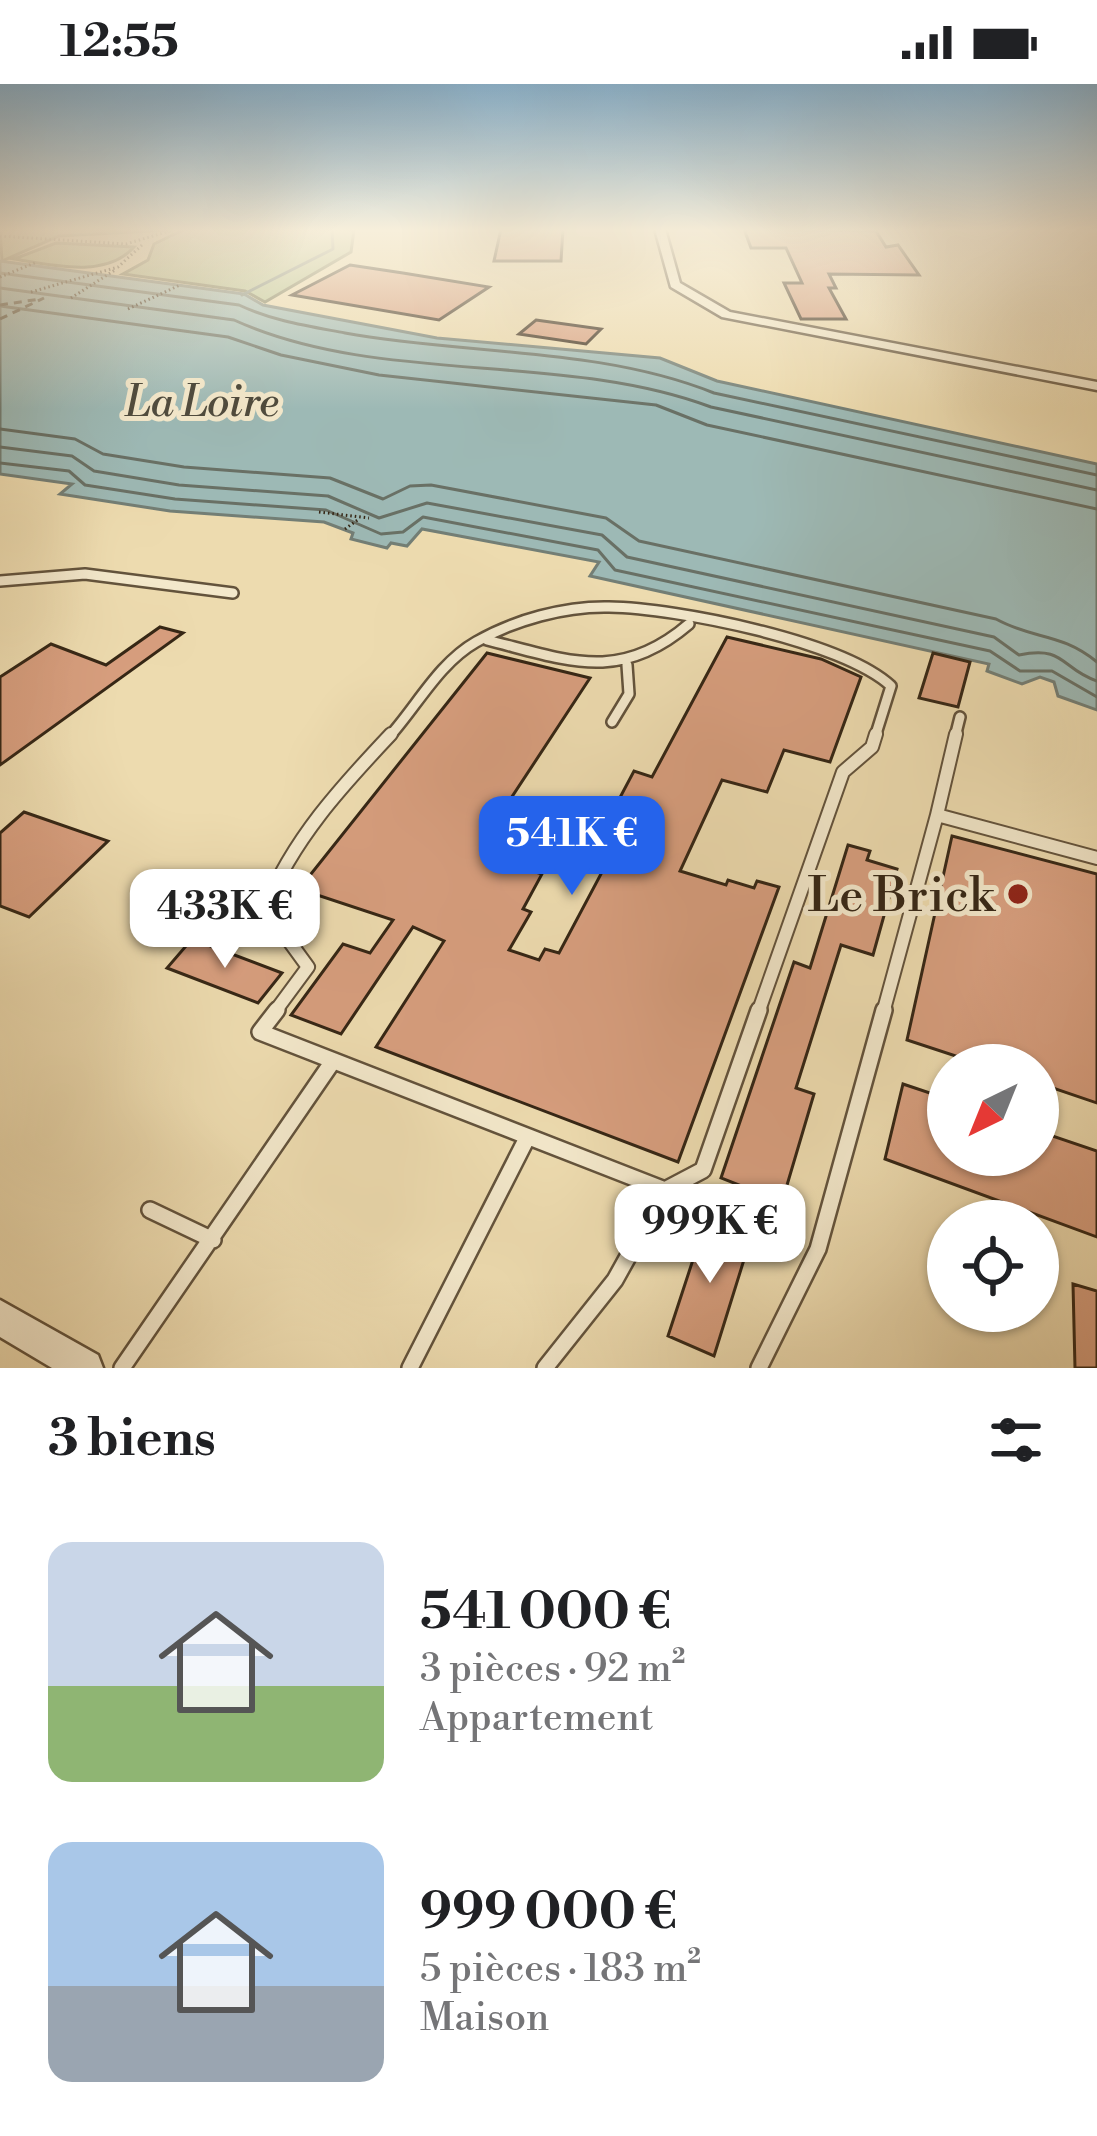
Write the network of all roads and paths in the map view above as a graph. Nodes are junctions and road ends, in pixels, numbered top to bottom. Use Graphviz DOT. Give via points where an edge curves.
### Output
graph roads {
  1 [pos="42,289"];
  2 [pos="85,289"];
  3 [pos="172,289"];
  4 [pos="682,289"];
  5 [pos="31,292"];
  6 [pos="71,298"];
  7 [pos="128,309"];
  8 [pos="1097,386"];
  9 [pos="319,512"];
  10 [pos="360,517"];
  11 [pos="369,518"];
  12 [pos="345,529"];
  13 [pos="0,581"];
  14 [pos="233,593"];
  15 [pos="689,624"];
  16 [pos="484,640"];
  17 [pos="627,665"];
  18 [pos="960,717"];
  19 [pos="612,722"];
  20 [pos="937,815"];
  21 [pos="1097,858"];
  22 [pos="333,1061"];
  23 [pos="527,1138"];
  24 [pos="665,1190"];
  25 [pos="150,1210"];
  26 [pos="213,1240"];
  27 [pos="0,1317"];
  28 [pos="85,1368"];
  29 [pos="122,1368"];
  30 [pos="410,1368"];
  31 [pos="545,1368"];
  32 [pos="759,1368"];
  1 -- 5 [label="path"];
  2 -- 6 [label="path"];
  3 -- 7 [label="path"];
  4 -- 8 [label="street" via="726,315"];
  9 -- 10 [label="path"];
  10 -- 11 [label="path"];
  10 -- 12 [label="path"];
  13 -- 14 [label="lane" via="31,573 141,576"];
  15 -- 16 [label="lane" via="580,608"];
  15 -- 17 [label="lane" via="667,647"];
  15 -- 24 [label="lane" via="832,649 874,666 891,686 872,747 843,772 703,1170"];
  16 -- 17 [label="lane"];
  16 -- 22 [label="lane" via="454,657 277,873 265,908 308,967 260,1032"];
  17 -- 19 [label="lane" via="629,694"];
  18 -- 20 [label="lane"];
  20 -- 21 [label="lane"];
  20 -- 32 [label="lane" via="818,1250"];
  22 -- 23 [label="lane"];
  22 -- 26 [label="lane"];
  23 -- 24 [label="lane"];
  23 -- 30 [label="lane"];
  24 -- 31 [label="lane" via="615,1280"];
  25 -- 26 [label="lane"];
  26 -- 29 [label="lane"];
  27 -- 28 [label="street"];
}
